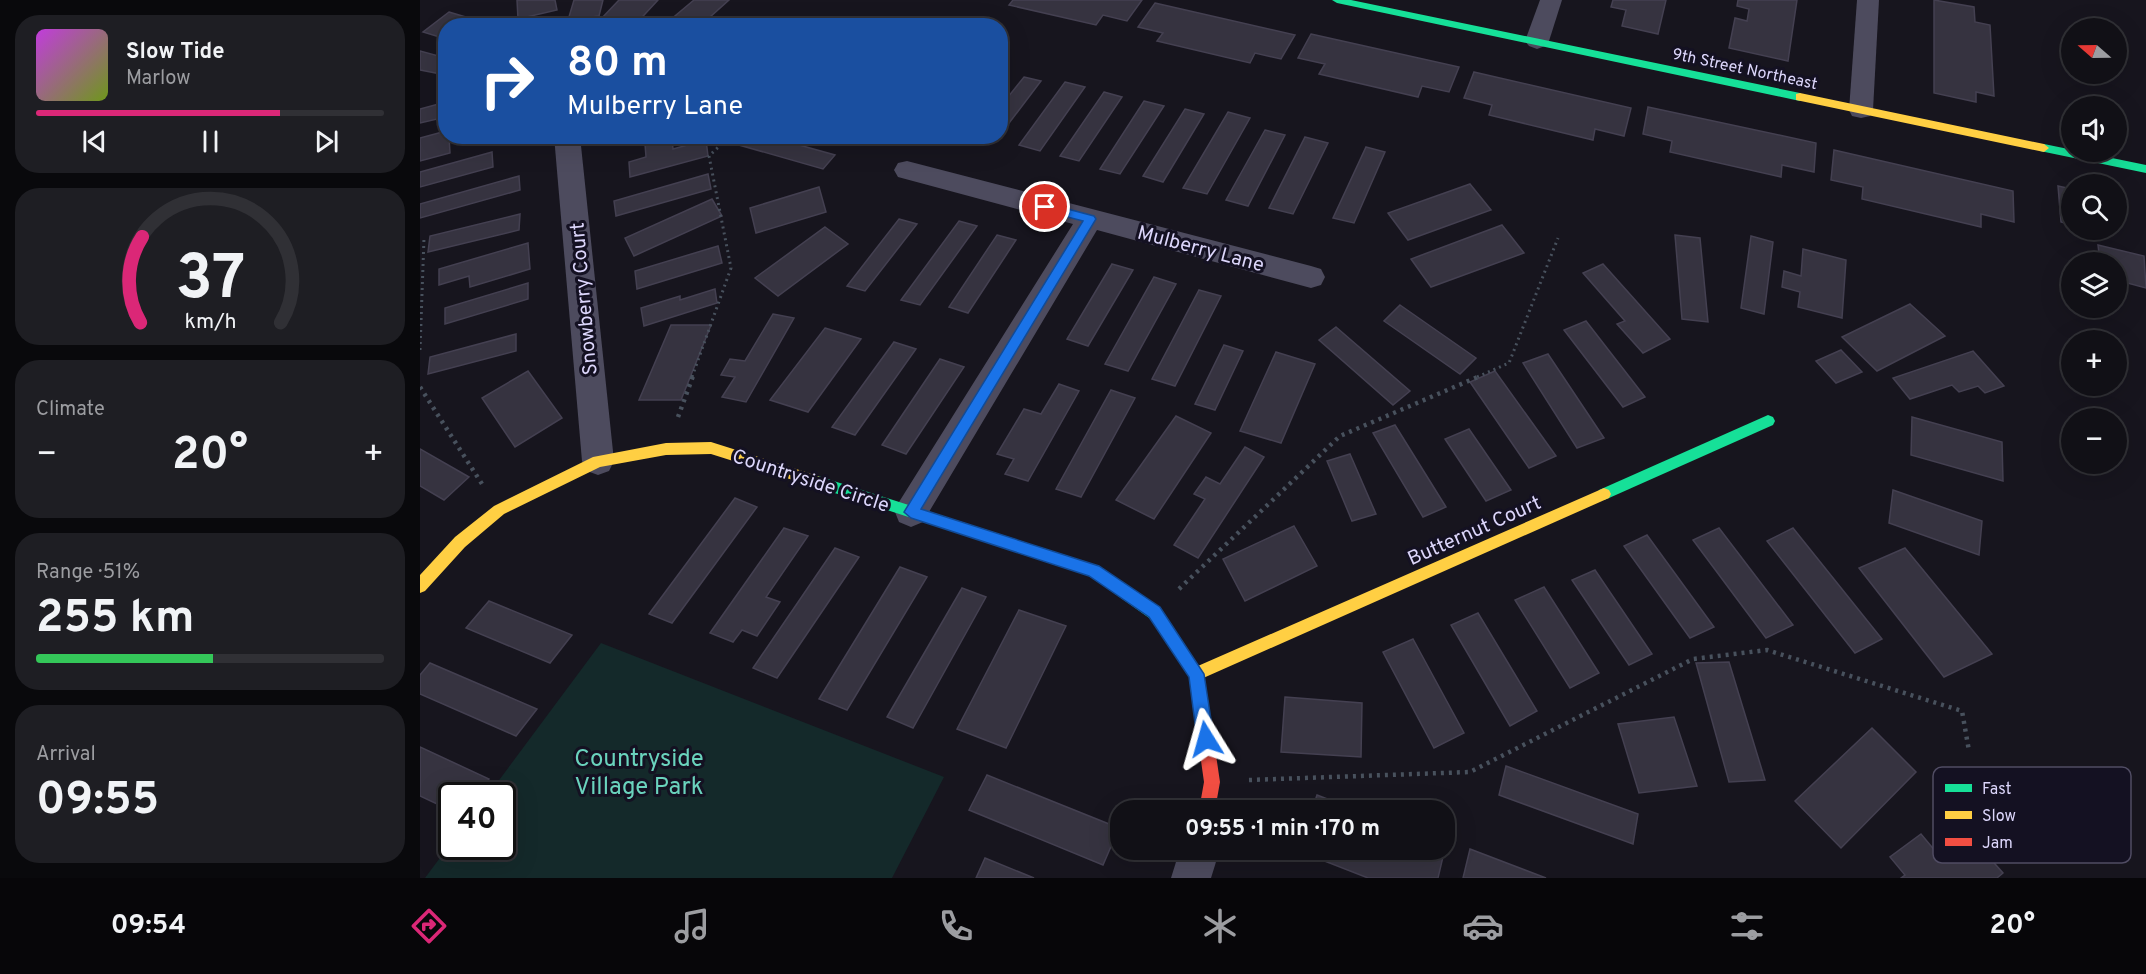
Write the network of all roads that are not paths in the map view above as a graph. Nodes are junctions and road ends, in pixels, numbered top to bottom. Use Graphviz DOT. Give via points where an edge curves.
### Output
graph roads {
  1 [pos="1337,0"];
  2 [pos="1551,0"];
  3 [pos="1868,0"];
  4 [pos="1537,41"];
  5 [pos="1861,110"];
  6 [pos="568,144"];
  7 [pos="2146,169"];
  8 [pos="907,170"];
  9 [pos="1090,219"];
  10 [pos="1311,277"];
  11 [pos="1768,421"];
  12 [pos="598,461"];
  13 [pos="911,512"];
  14 [pos="420,586"];
  15 [pos="1196,674"];
  16 [pos="1209,800"];
  17 [pos="1197,860"];
  18 [pos="1191,878"];
  1 -- 4 [label="street, 9th Street Northeast"];
  2 -- 4 [label="street"];
  3 -- 5 [label="street"];
  4 -- 5 [label="street, 9th Street Northeast"];
  5 -- 7 [label="street, 9th Street Northeast"];
  6 -- 12 [label="street, Snowberry Court"];
  8 -- 9 [label="street, Mulberry Lane"];
  9 -- 10 [label="street, Mulberry Lane"];
  9 -- 13 [label="street"];
  11 -- 15 [label="street, Butternut Court"];
  12 -- 13 [label="street, Countryside Circle" via="666,449 711,448"];
  12 -- 14 [label="street, Countryside Circle" via="499,510 460,542"];
  13 -- 15 [label="street, Countryside Circle" via="1094,571 1155,612"];
  15 -- 16 [label="street, Countryside Circle" via="1212,782"];
  17 -- 18 [label="street"];
}
